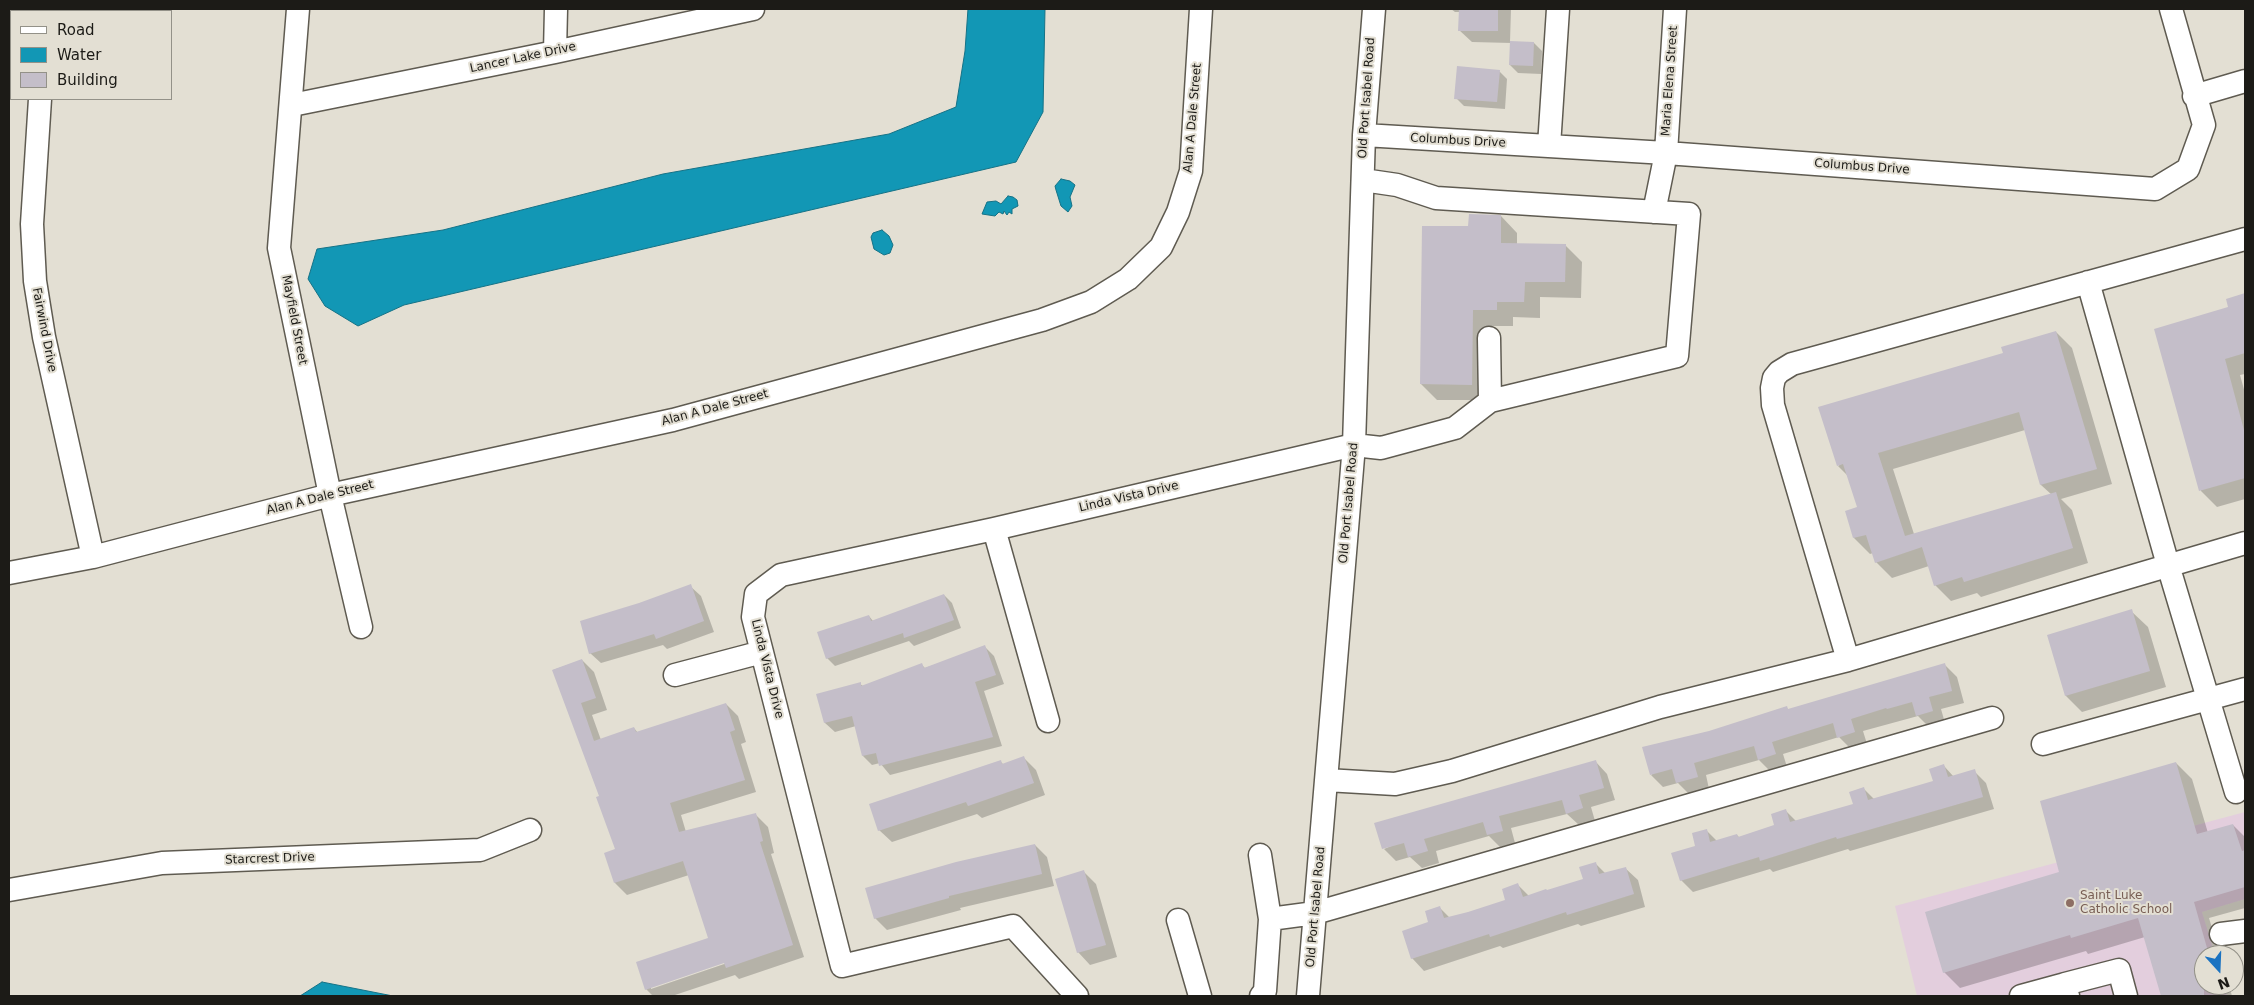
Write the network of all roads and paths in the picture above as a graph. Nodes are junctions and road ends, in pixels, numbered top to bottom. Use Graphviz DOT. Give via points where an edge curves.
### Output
graph roads {
  1 [pos="298,9"];
  2 [pos="556,9"];
  3 [pos="753,9"];
  4 [pos="1201,9"];
  5 [pos="1374,9"];
  6 [pos="1558,9"];
  7 [pos="1675,9"];
  8 [pos="2171,9"];
  9 [pos="555,52"];
  10 [pos="2245,81"];
  11 [pos="2194,96"];
  12 [pos="40,100"];
  13 [pos="292,105"];
  14 [pos="1364,135"];
  15 [pos="1549,146"];
  16 [pos="1666,153"];
  17 [pos="1363,180"];
  18 [pos="1645,211"];
  19 [pos="2245,239"];
  20 [pos="2088,282"];
  21 [pos="1490,338"];
  22 [pos="1490,401"];
  23 [pos="1354,445"];
  24 [pos="330,495"];
  25 [pos="994,529"];
  26 [pos="2245,543"];
  27 [pos="93,557"];
  28 [pos="2168,565"];
  29 [pos="9,572"];
  30 [pos="361,626"];
  31 [pos="762,652"];
  32 [pos="1848,660"];
  33 [pos="675,675"];
  34 [pos="2245,689"];
  35 [pos="2208,699"];
  36 [pos="1992,718"];
  37 [pos="1048,721"];
  38 [pos="2043,744"];
  39 [pos="1326,780"];
  40 [pos="2236,792"];
  41 [pos="530,830"];
  42 [pos="1260,855"];
  43 [pos="9,890"];
  44 [pos="1315,913"];
  45 [pos="1270,919"];
  46 [pos="1178,920"];
  47 [pos="2245,931"];
  48 [pos="2221,934"];
  49 [pos="2067,990"];
  50 [pos="1077,996"];
  51 [pos="1200,996"];
  52 [pos="1261,996"];
  53 [pos="1308,996"];
  54 [pos="2021,996"];
  55 [pos="2126,996"];
  1 -- 13 [label="street, Mayfield Street"];
  2 -- 9 [label="street"];
  3 -- 9 [label="street, Lancer Lake Drive"];
  4 -- 24 [label="street, Alan A Dale Street" via="1191,171 1178,212 1161,247 1128,279 1091,302 1042,320 673,420"];
  5 -- 14 [label="street, Old Port Isabel Road"];
  6 -- 15 [label="street"];
  7 -- 16 [label="street, Maria Elena Street"];
  8 -- 11 [label="street, Columbus Drive"];
  9 -- 13 [label="street, Lancer Lake Drive"];
  10 -- 11 [label="street"];
  11 -- 16 [label="street, Columbus Drive" via="2204,125 2188,169 2155,189"];
  12 -- 27 [label="street, Fairwind Drive" via="32,224 34,281"];
  13 -- 24 [label="street, Mayfield Street" via="279,248"];
  14 -- 15 [label="street, Columbus Drive"];
  14 -- 17 [label="street, Old Port Isabel Road"];
  15 -- 16 [label="street, Columbus Drive"];
  16 -- 18 [label="street, Maria Elena Street"];
  17 -- 18 [label="street" via="1397,185 1436,198"];
  17 -- 23 [label="street, Old Port Isabel Road"];
  18 -- 22 [label="street" via="1689,214 1676,356"];
  19 -- 20 [label="street"];
  20 -- 28 [label="street"];
  20 -- 32 [label="street" via="1792,364 1774,378 1773,405"];
  21 -- 22 [label="street"];
  22 -- 23 [label="street, Linda Vista Drive" via="1455,428 1381,448"];
  23 -- 25 [label="street, Linda Vista Drive"];
  23 -- 39 [label="street, Old Port Isabel Road"];
  24 -- 27 [label="street, Alan A Dale Street"];
  24 -- 30 [label="street, Mayfield Street"];
  25 -- 31 [label="street, Linda Vista Drive" via="781,575 756,594 752,617"];
  25 -- 37 [label="street"];
  26 -- 28 [label="street"];
  27 -- 29 [label="street, Alan A Dale Street"];
  28 -- 32 [label="street"];
  28 -- 35 [label="street"];
  31 -- 33 [label="street"];
  31 -- 50 [label="street, Linda Vista Drive" via="842,966 1013,926"];
  32 -- 39 [label="street" via="1660,707 1452,771 1395,784"];
  34 -- 35 [label="street"];
  35 -- 38 [label="street"];
  35 -- 40 [label="street"];
  36 -- 44 [label="street"];
  39 -- 44 [label="street, Old Port Isabel Road"];
  41 -- 43 [label="street, Starcrest Drive" via="480,850 162,863"];
  42 -- 45 [label="street"];
  44 -- 45 [label="street"];
  44 -- 53 [label="street, Old Port Isabel Road"];
  45 -- 52 [label="street" via="1265,991"];
  46 -- 51 [label="street"];
  47 -- 48 [label="street"];
  49 -- 54 [label="street"];
  49 -- 55 [label="street" via="2118,970"];
}
